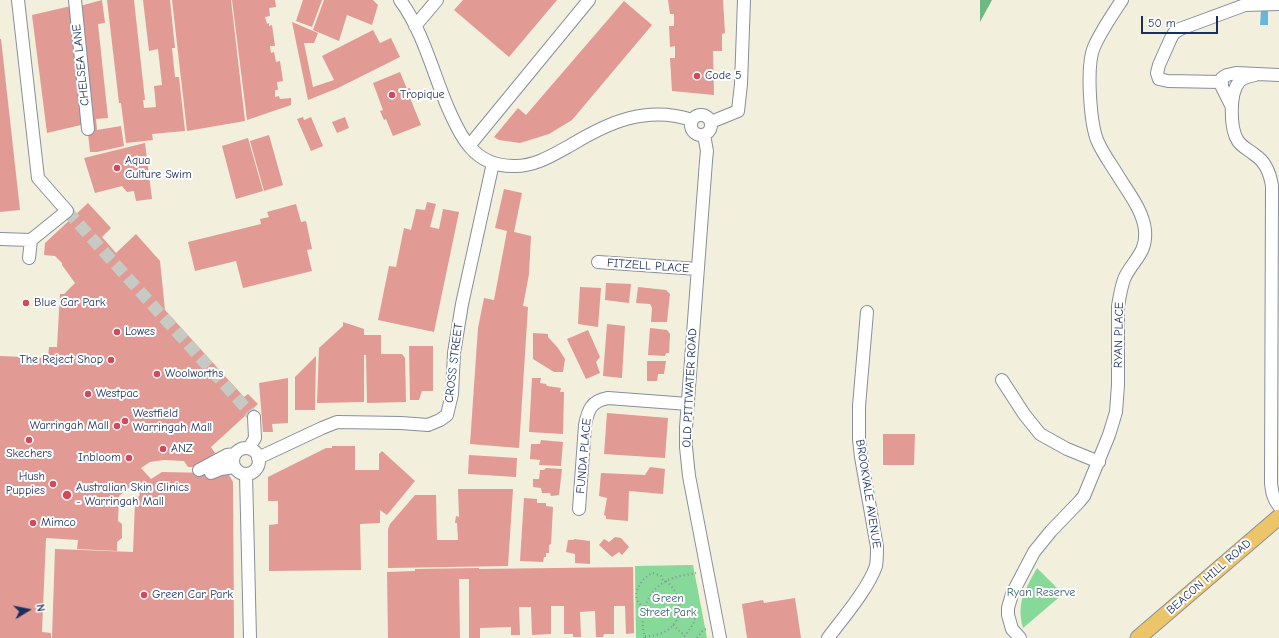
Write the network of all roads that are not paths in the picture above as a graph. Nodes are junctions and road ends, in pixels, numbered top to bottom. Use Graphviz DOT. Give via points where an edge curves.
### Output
graph roads {
  1 [pos="18,0"];
  2 [pos="74,0"];
  3 [pos="400,0"];
  4 [pos="437,0"];
  5 [pos="589,0"];
  6 [pos="744,0"];
  7 [pos="1122,0"];
  8 [pos="1279,4"];
  9 [pos="416,26"];
  10 [pos="1255,75"];
  11 [pos="1279,75"];
  12 [pos="1221,82"];
  13 [pos="1232,107"];
  14 [pos="692,120"];
  15 [pos="711,122"];
  16 [pos="88,129"];
  17 [pos="704,135"];
  18 [pos="469,146"];
  19 [pos="493,163"];
  20 [pos="1276,194"];
  21 [pos="0,239"];
  22 [pos="30,240"];
  23 [pos="29,258"];
  24 [pos="598,262"];
  25 [pos="698,269"];
  26 [pos="867,312"];
  27 [pos="1002,380"];
  28 [pos="688,404"];
  29 [pos="254,417"];
  30 [pos="248,448"];
  31 [pos="235,454"];
  32 [pos="258,458"];
  33 [pos="1099,462"];
  34 [pos="234,467"];
  35 [pos="199,470"];
  36 [pos="211,473"];
  37 [pos="246,474"];
  38 [pos="1279,506"];
  39 [pos="579,510"];
  40 [pos="1279,517"];
  41 [pos="250,638"];
  42 [pos="720,638"];
  43 [pos="828,638"];
  44 [pos="1020,638"];
  45 [pos="1138,638"];
  1 -- 22 [label="street" via="38,178 67,211"];
  2 -- 16 [label="street, CHELSEA LANE"];
  3 -- 9 [label="street"];
  4 -- 9 [label="street"];
  5 -- 18 [label="street"];
  6 -- 15 [label="street" via="738,111"];
  7 -- 33 [label="street, RYAN PLACE" via="1093,48 1090,74 1092,122 1098,142 1140,214 1145,239 1141,253 1126,275 1120,294 1116,412"];
  8 -- 12 [label="street" via="1245,4 1174,33 1159,65 1159,79"];
  9 -- 18 [label="street" via="454,123"];
  10 -- 11 [label="street"];
  10 -- 12 [label="street" via="1236,73 1222,78"];
  10 -- 13 [label="street" via="1238,82"];
  12 -- 13 [label="street"];
  13 -- 20 [label="street" via="1234,133 1238,142 1262,160"];
  14 -- 15 [label="street" via="702,115"];
  14 -- 17 [label="street" via="692,130 697,135"];
  14 -- 19 [label="street" via="669,115 633,118 601,128 553,155 531,164 512,166"];
  15 -- 17 [label="street" via="711,128"];
  17 -- 25 [label="street, OLD PITTWATER ROAD" via="707,151"];
  18 -- 19 [label="street" via="476,154"];
  19 -- 32 [label="street, CROSS STREET" via="462,304 454,354 452,394 447,415 428,425 337,422"];
  20 -- 38 [label="street" via="1271,483"];
  21 -- 22 [label="street"];
  22 -- 23 [label="street"];
  24 -- 25 [label="street, FITZELL PLACE"];
  25 -- 28 [label="street, OLD PITTWATER ROAD"];
  26 -- 43 [label="street, BROOKVALE AVENUE" via="859,406 859,439 877,560 863,590"];
  27 -- 33 [label="street" via="1040,434"];
  28 -- 39 [label="street, FUNDA PLACE" via="608,398 599,400 591,406 585,425"];
  28 -- 42 [label="street, OLD PITTWATER ROAD" via="686,447 689,476"];
  29 -- 30 [label="street" via="255,438"];
  30 -- 31 [label="street"];
  30 -- 32 [label="street" via="256,453"];
  31 -- 34 [label="street"];
  31 -- 35 [label="street" via="227,455"];
  32 -- 37 [label="street" via="257,468 254,472"];
  33 -- 44 [label="street, RYAN PLACE" via="1084,496 1042,541 1012,594 1008,615 1012,629"];
  34 -- 36 [label="street"];
  34 -- 37 [label="street" via="242,474"];
  37 -- 41 [label="street"];
  40 -- 45 [label="main road, BEACON HILL ROAD"];
}
